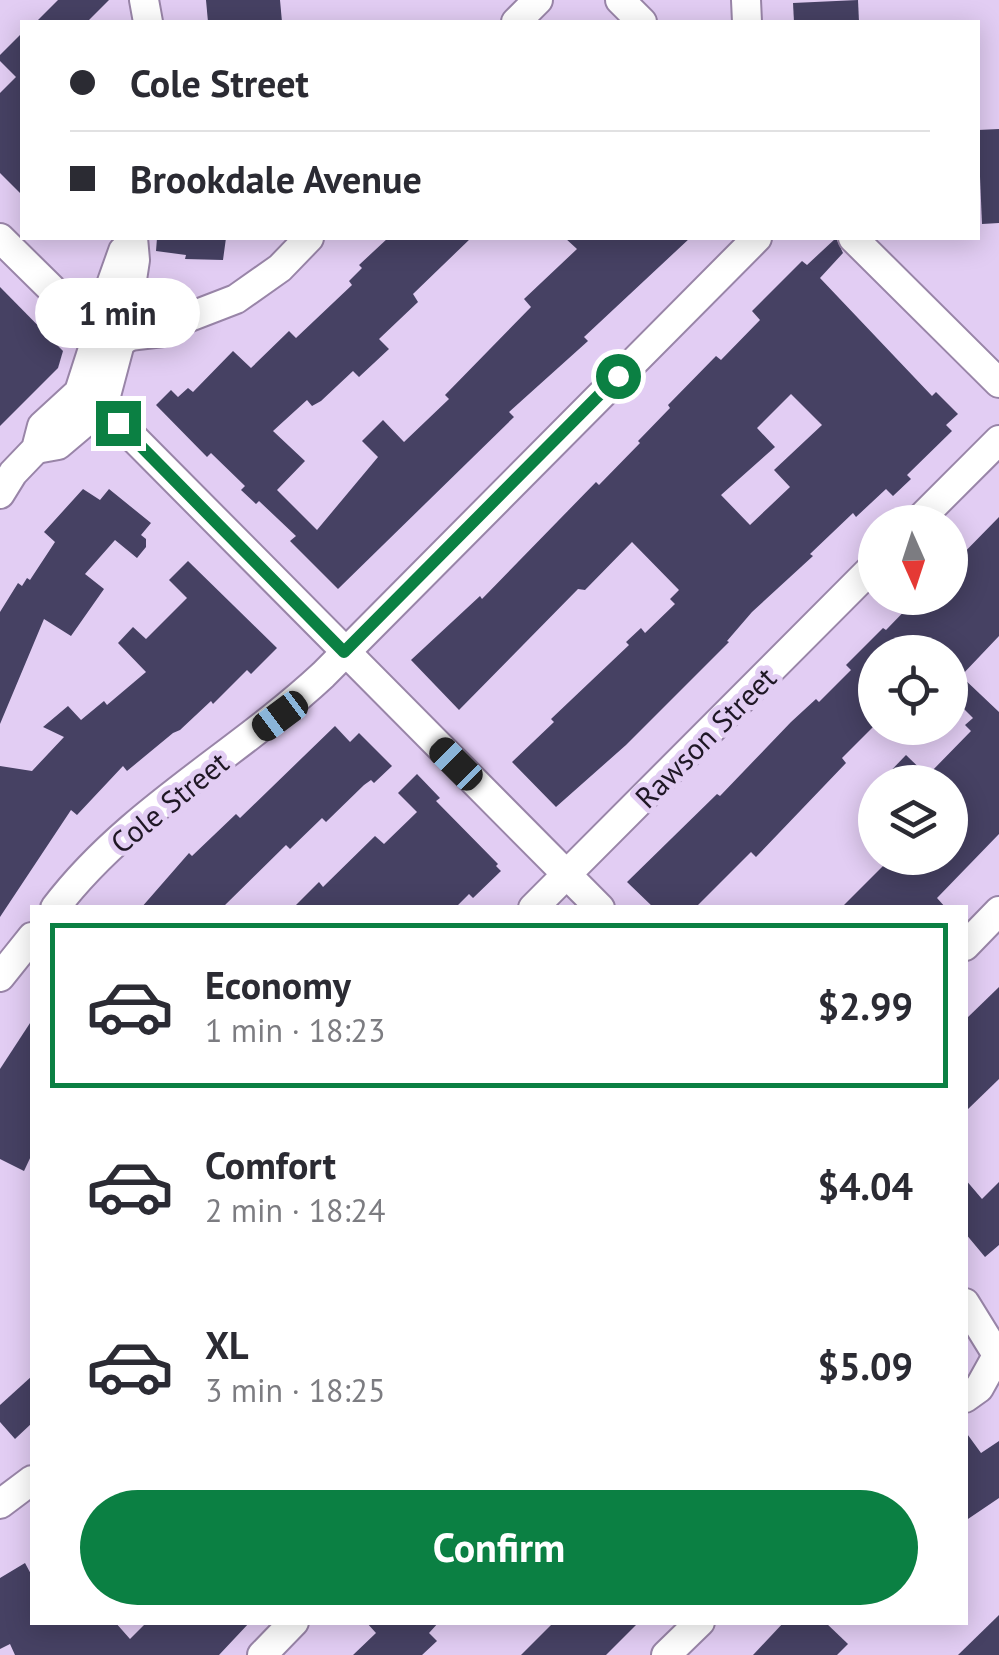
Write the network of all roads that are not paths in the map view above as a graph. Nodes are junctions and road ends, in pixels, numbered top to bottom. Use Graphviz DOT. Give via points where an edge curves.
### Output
graph roads {
  1 [pos="538,0"];
  2 [pos="620,0"];
  3 [pos="518,20"];
  4 [pos="640,20"];
  5 [pos="0,238"];
  6 [pos="131,240"];
  7 [pos="307,240"];
  8 [pos="755,240"];
  9 [pos="855,240"];
  10 [pos="114,325"];
  11 [pos="999,383"];
  12 [pos="91,399"];
  13 [pos="999,440"];
  14 [pos="0,494"];
  15 [pos="934,505"];
  16 [pos="858,582"];
  17 [pos="344,652"];
  18 [pos="567,875"];
  19 [pos="57,905"];
  20 [pos="536,905"];
  21 [pos="597,905"];
  22 [pos="999,912"];
  23 [pos="30,940"];
  24 [pos="968,943"];
  25 [pos="0,977"];
  26 [pos="968,1308"];
  27 [pos="998,1355"];
  28 [pos="968,1396"];
  29 [pos="30,1482"];
  30 [pos="0,1504"];
  31 [pos="291,1625"];
  32 [pos="697,1625"];
  33 [pos="262,1655"];
  34 [pos="666,1655"];
  1 -- 3 [label="street"];
  2 -- 4 [label="street"];
  5 -- 10 [label="street" via="72,310"];
  6 -- 10 [label="street" via="135,260"];
  7 -- 10 [label="street" via="236,298 164,332"];
  8 -- 17 [label="street, Cole Street"];
  9 -- 11 [label="street"];
  10 -- 12 [label="street"];
  12 -- 14 [label="street" via="42,426 36,449"];
  12 -- 17 [label="street"];
  13 -- 15 [label="street"];
  16 -- 18 [label="street, Rawson Street"];
  17 -- 18 [label="street"];
  17 -- 19 [label="street, Cole Street" via="280,716 145,815"];
  18 -- 20 [label="street, Rawson Street"];
  18 -- 21 [label="street"];
  22 -- 24 [label="street"];
  23 -- 25 [label="street"];
  26 -- 27 [label="street"];
  27 -- 28 [label="street"];
  29 -- 30 [label="street"];
  31 -- 33 [label="street"];
  32 -- 34 [label="street"];
}
